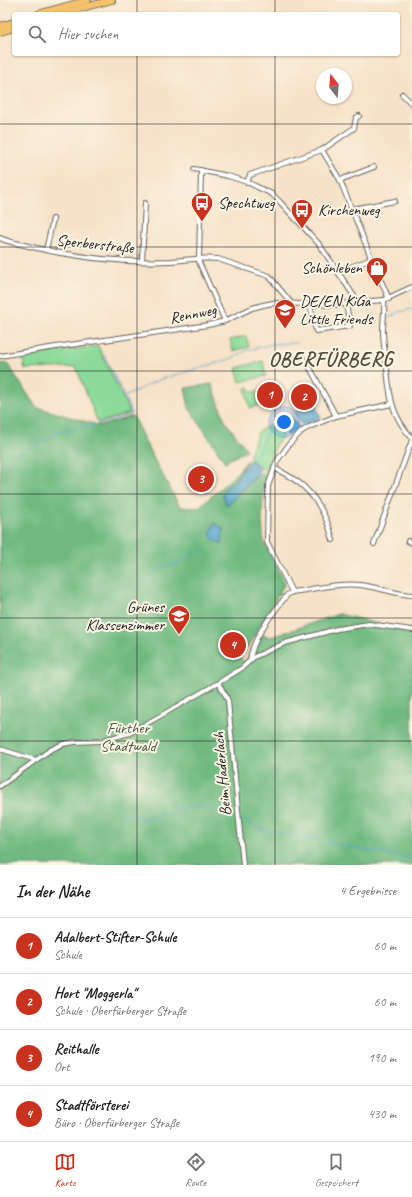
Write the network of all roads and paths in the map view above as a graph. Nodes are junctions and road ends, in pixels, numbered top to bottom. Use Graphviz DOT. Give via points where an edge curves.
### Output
graph roads {
  1 [pos="88,0"];
  2 [pos="112,0"];
  3 [pos="45,12"];
  4 [pos="67,12"];
  5 [pos="12,23"];
  6 [pos="0,26"];
  7 [pos="12,29"];
  8 [pos="0,32"];
  9 [pos="402,94"];
  10 [pos="412,104"];
  11 [pos="359,116"];
  12 [pos="322,150"];
  13 [pos="374,167"];
  14 [pos="194,169"];
  15 [pos="201,170"];
  16 [pos="340,180"];
  17 [pos="247,182"];
  18 [pos="394,201"];
  19 [pos="145,203"];
  20 [pos="352,209"];
  21 [pos="53,220"];
  22 [pos="0,238"];
  23 [pos="46,250"];
  24 [pos="199,258"];
  25 [pos="142,261"];
  26 [pos="338,271"];
  27 [pos="378,274"];
  28 [pos="412,287"];
  29 [pos="389,299"];
  30 [pos="384,300"];
  31 [pos="358,302"];
  32 [pos="291,303"];
  33 [pos="346,304"];
  34 [pos="310,305"];
  35 [pos="225,321"];
  36 [pos="0,356"];
  37 [pos="303,359"];
  38 [pos="392,404"];
  39 [pos="336,416"];
  40 [pos="412,439"];
  41 [pos="274,468"];
  42 [pos="333,540"];
  43 [pos="374,544"];
  44 [pos="292,592"];
  45 [pos="412,595"];
  46 [pos="412,630"];
  47 [pos="250,661"];
  48 [pos="218,683"];
  49 [pos="0,749"];
  50 [pos="36,760"];
  51 [pos="0,786"];
  52 [pos="243,865"];
  1 -- 3 [label="highway"];
  2 -- 4 [label="highway"];
  5 -- 6 [label="highway"];
  7 -- 8 [label="highway"];
  9 -- 10 [label="street"];
  11 -- 12 [label="street" via="354,128"];
  12 -- 16 [label="street"];
  12 -- 17 [label="street" via="250,175"];
  13 -- 16 [label="street"];
  14 -- 15 [label="street"];
  15 -- 17 [label="street"];
  15 -- 24 [label="street"];
  16 -- 20 [label="street"];
  17 -- 26 [label="street" via="272,194 319,244"];
  18 -- 20 [label="street"];
  19 -- 25 [label="street, Sperberstraße"];
  20 -- 26 [label="street" via="370,252 370,258"];
  21 -- 23 [label="street, Sperberstraße"];
  22 -- 23 [label="street, Sperberstraße"];
  23 -- 25 [label="street, Sperberstraße" via="75,256"];
  24 -- 25 [label="street, Sperberstraße"];
  24 -- 32 [label="street, Sperberstraße" via="218,258 269,276"];
  24 -- 35 [label="street" via="200,266"];
  26 -- 31 [label="street"];
  27 -- 29 [label="street"];
  28 -- 29 [label="street, Rennweg"];
  29 -- 30 [label="street, Rennweg"];
  30 -- 31 [label="street, Rennweg"];
  30 -- 38 [label="street" via="383,335"];
  31 -- 33 [label="street, Rennweg"];
  32 -- 34 [label="street, Rennweg"];
  32 -- 35 [label="street, Rennweg" via="273,303 252,308"];
  33 -- 34 [label="street, Rennweg"];
  33 -- 34 [label="street" via="350,326 316,331"];
  35 -- 36 [label="street, Rennweg"];
  37 -- 39 [label="street"];
  38 -- 39 [label="street"];
  38 -- 40 [label="street" via="398,419"];
  39 -- 41 [label="street" via="302,431 283,452"];
  40 -- 43 [label="street"];
  41 -- 42 [label="street" via="303,486 310,494 328,522"];
  41 -- 44 [label="street" via="268,486 267,542"];
  44 -- 45 [label="street" via="338,585 361,585"];
  44 -- 47 [label="street" via="265,625 251,651"];
  46 -- 47 [label="street" via="369,624 337,629 285,643"];
  47 -- 48 [label="street"];
  48 -- 50 [label="street" via="130,733 100,741 63,744"];
  48 -- 52 [label="street, Beim Haderlach" via="228,701"];
  49 -- 50 [label="street"];
  50 -- 51 [label="street"];
}
